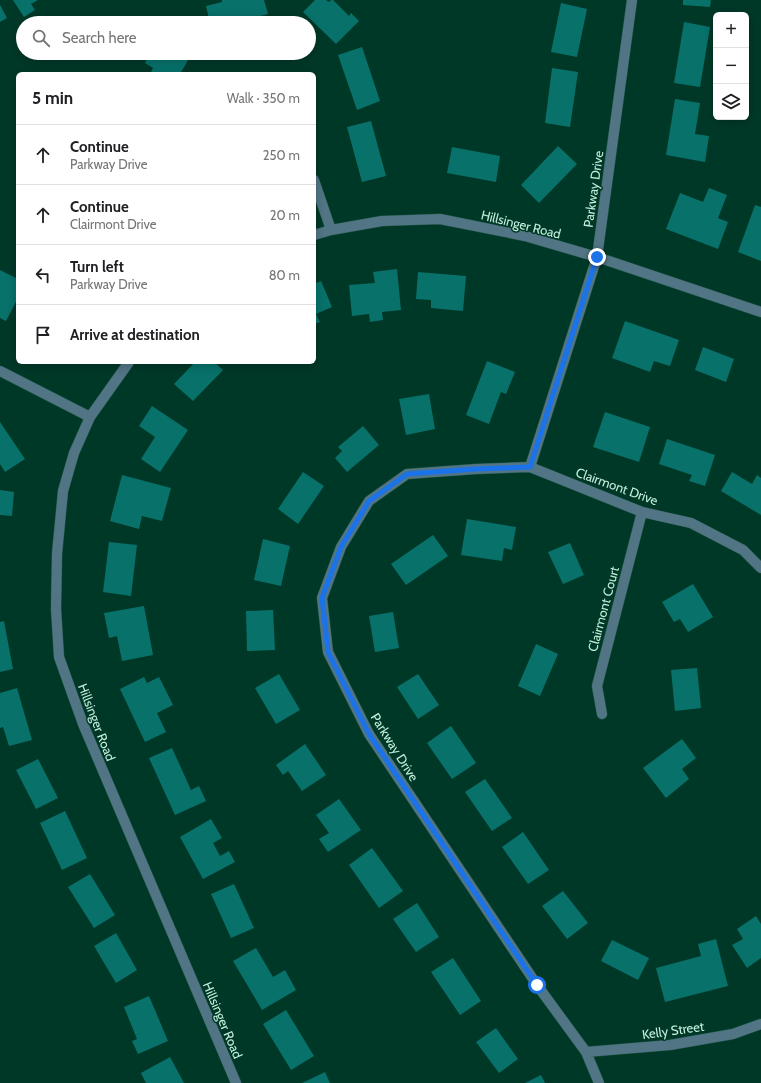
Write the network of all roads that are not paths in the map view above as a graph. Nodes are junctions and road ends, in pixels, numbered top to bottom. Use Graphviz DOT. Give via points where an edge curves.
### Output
graph roads {
  1 [pos="632,0"];
  2 [pos="316,186"];
  3 [pos="331,230"];
  4 [pos="316,234"];
  5 [pos="597,257"];
  6 [pos="761,312"];
  7 [pos="127,364"];
  8 [pos="0,371"];
  9 [pos="90,417"];
  10 [pos="530,467"];
  11 [pos="476,469"];
  12 [pos="642,512"];
  13 [pos="761,568"];
  14 [pos="602,714"];
  15 [pos="761,1024"];
  16 [pos="586,1052"];
  17 [pos="236,1083"];
  18 [pos="599,1083"];
  1 -- 5 [label="street, Parkway Drive"];
  2 -- 3 [label="street"];
  3 -- 4 [label="street, Hillsinger Road"];
  3 -- 5 [label="street, Hillsinger Road" via="382,220 440,219 525,236"];
  5 -- 6 [label="street, Hillsinger Road"];
  5 -- 10 [label="street, Parkway Drive"];
  7 -- 9 [label="street, Hillsinger Road"];
  8 -- 9 [label="street"];
  9 -- 17 [label="street, Hillsinger Road" via="74,453 63,492 56,593 59,657 83,724"];
  10 -- 11 [label="street, Clairmont Drive"];
  10 -- 12 [label="street, Clairmont Drive"];
  11 -- 16 [label="street, Parkway Drive" via="407,474 369,501 341,547 322,598 328,652 369,734 537,985"];
  12 -- 13 [label="street, Clairmont Drive" via="692,523 743,550"];
  12 -- 14 [label="street, Clairmont Court" via="597,686"];
  15 -- 16 [label="street, Kelly Street" via="733,1034 670,1045"];
  16 -- 18 [label="street, Parkway Drive"];
}
